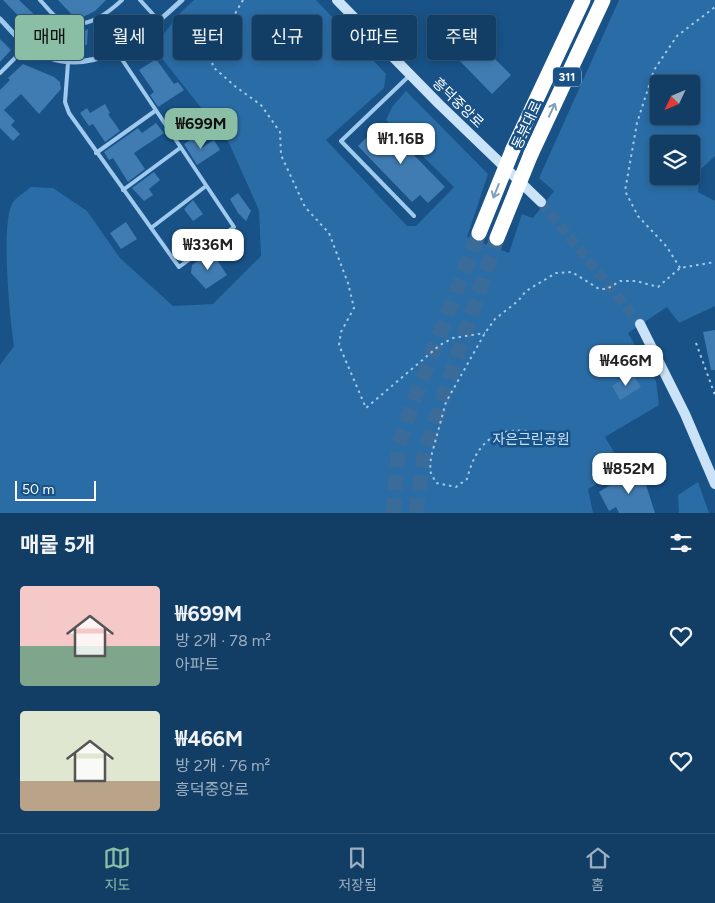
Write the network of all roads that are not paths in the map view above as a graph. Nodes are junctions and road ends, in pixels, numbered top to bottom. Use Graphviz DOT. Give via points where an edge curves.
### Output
graph roads {
  1 [pos="41,0"];
  2 [pos="122,0"];
  3 [pos="140,0"];
  4 [pos="182,0"];
  5 [pos="337,0"];
  6 [pos="583,0"];
  7 [pos="603,0"];
  8 [pos="154,15"];
  9 [pos="163,18"];
  10 [pos="0,19"];
  11 [pos="15,34"];
  12 [pos="15,58"];
  13 [pos="58,60"];
  14 [pos="94,60"];
  15 [pos="121,60"];
  16 [pos="68,63"];
  17 [pos="0,73"];
  18 [pos="410,75"];
  19 [pos="155,111"];
  20 [pos="180,148"];
  21 [pos="96,153"];
  22 [pos="206,186"];
  23 [pos="123,190"];
  24 [pos="541,202"];
  25 [pos="414,216"];
  26 [pos="151,228"];
  27 [pos="479,233"];
  28 [pos="497,238"];
  29 [pos="640,324"];
  30 [pos="715,484"];
  1 -- 2 [label="lane" via="60,20 88,23"];
  3 -- 8 [label="lane"];
  4 -- 9 [label="street"];
  5 -- 18 [label="street, 흥덕중앙로"];
  6 -- 27 [label="highway, 동부대로 / 311, one-way, bridge" via="513,150"];
  28 -- 7 [label="highway, 동부대로 / 311, one-way, bridge" via="531,154"];
  10 -- 11 [label="street"];
  12 -- 17 [label="lane"];
  13 -- 16 [label="street"];
  14 -- 16 [label="street"];
  15 -- 19 [label="lane"];
  16 -- 21 [label="lane" via="65,102"];
  18 -- 24 [label="street, 흥덕중앙로"];
  18 -- 25 [label="lane" via="341,141"];
  19 -- 20 [label="lane"];
  19 -- 21 [label="lane"];
  20 -- 22 [label="lane"];
  20 -- 23 [label="lane"];
  21 -- 23 [label="lane"];
  22 -- 26 [label="lane"];
  22 -- 26 [label="lane" via="234,227 179,267"];
  23 -- 26 [label="lane"];
  29 -- 30 [label="street" via="685,414"];
}
